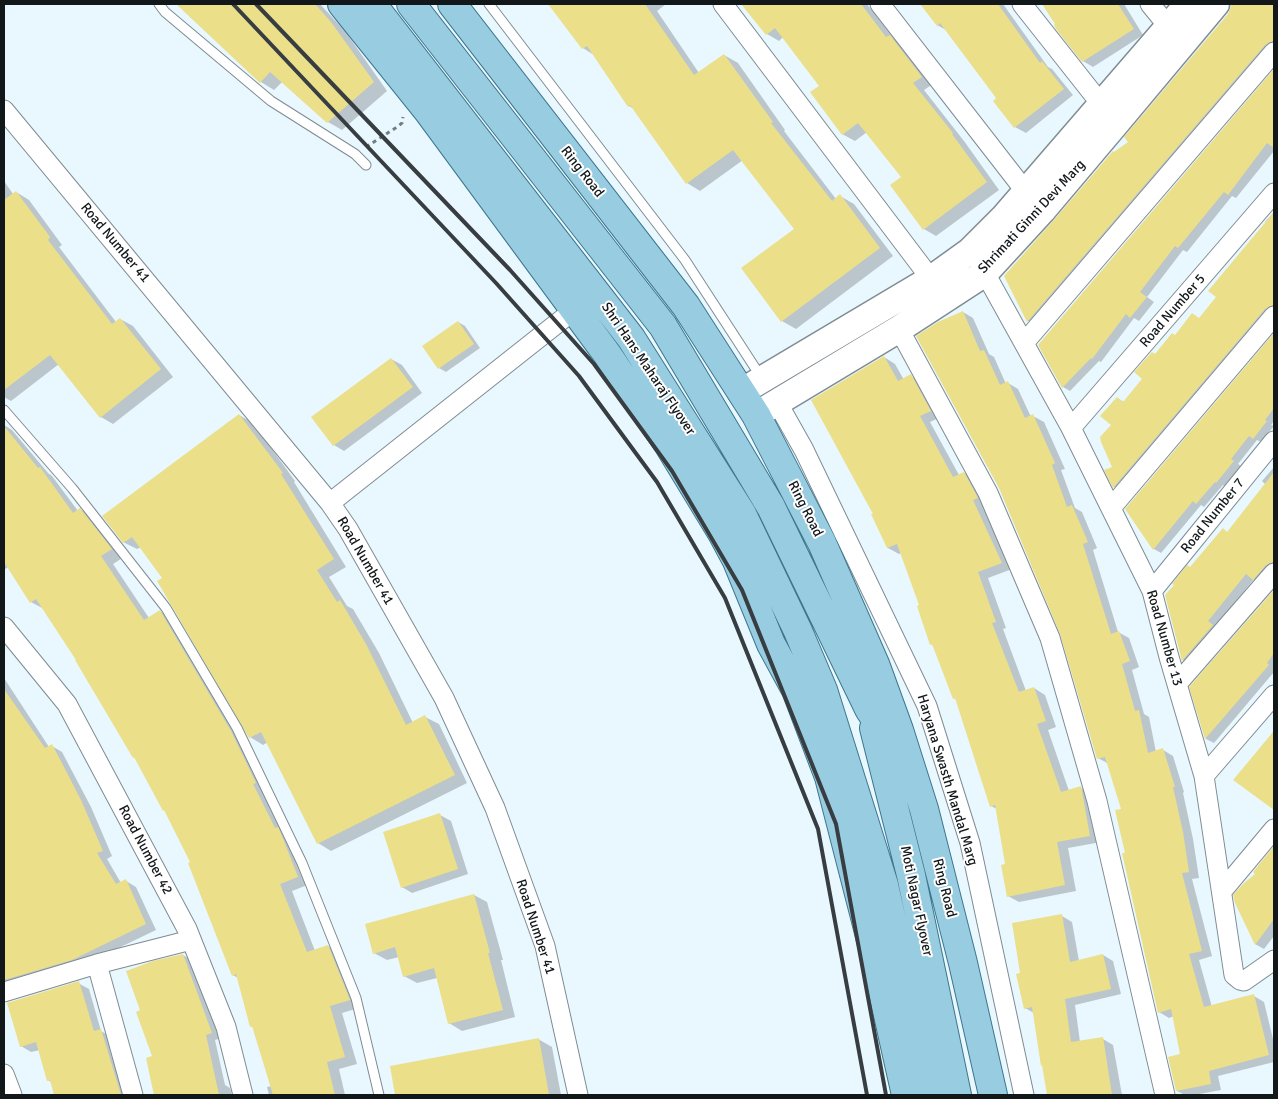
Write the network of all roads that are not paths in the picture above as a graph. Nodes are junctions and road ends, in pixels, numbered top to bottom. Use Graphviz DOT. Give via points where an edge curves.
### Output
graph roads {
  1 [pos="159,4"];
  2 [pos="411,4"];
  3 [pos="452,4"];
  4 [pos="489,4"];
  5 [pos="724,4"];
  6 [pos="880,4"];
  7 [pos="1022,4"];
  8 [pos="1150,4"];
  9 [pos="1188,4"];
  10 [pos="1216,4"];
  11 [pos="353,6"];
  12 [pos="1168,26"];
  13 [pos="1274,52"];
  14 [pos="1101,104"];
  15 [pos="4,110"];
  16 [pos="366,165"];
  17 [pos="1026,192"];
  18 [pos="1274,194"];
  19 [pos="972,250"];
  20 [pos="985,273"];
  21 [pos="932,279"];
  22 [pos="574,310"];
  23 [pos="1274,316"];
  24 [pos="899,329"];
  25 [pos="1024,343"];
  26 [pos="763,395"];
  27 [pos="4,410"];
  28 [pos="1071,428"];
  29 [pos="1274,441"];
  30 [pos="330,503"];
  31 [pos="1111,508"];
  32 [pos="737,561"];
  33 [pos="1274,573"];
  34 [pos="1152,591"];
  35 [pos="4,627"];
  36 [pos="1177,684"];
  37 [pos="823,690"];
  38 [pos="1274,695"];
  39 [pos="869,709"];
  40 [pos="1204,776"];
  41 [pos="924,809"];
  42 [pos="1274,829"];
  43 [pos="1222,890"];
  44 [pos="191,940"];
  45 [pos="1274,960"];
  46 [pos="97,964"];
  47 [pos="4,992"];
  48 [pos="4,1074"];
  49 [pos="12,1095"];
  50 [pos="133,1095"];
  51 [pos="243,1095"];
  52 [pos="379,1095"];
  53 [pos="578,1095"];
  54 [pos="906,1095"];
  55 [pos="931,1095"];
  56 [pos="957,1095"];
  57 [pos="993,1095"];
  58 [pos="1024,1095"];
  59 [pos="1165,1095"];
  1 -- 16 [label="lane" via="271,101 355,154"];
  2 -- 39 [label="main road" via="663,326 771,507"];
  3 -- 26 [label="main road, Ring Road" via="686,306"];
  4 -- 26 [label="lane" via="685,260"];
  5 -- 21 [label="street"];
  6 -- 17 [label="street"];
  7 -- 14 [label="street"];
  8 -- 12 [label="street"];
  9 -- 12 [label="street, Shrimati Ginni Devi Marg"];
  10 -- 20 [label="street, Shrimati Ginni Devi Marg" via="1042,211"];
  11 -- 22 [label="main road"];
  11 -- 37 [label="main road, Shri Hans Maharaj Flyover" via="630,338 742,514"];
  12 -- 14 [label="street, Shrimati Ginni Devi Marg"];
  13 -- 25 [label="street"];
  14 -- 17 [label="street, Shrimati Ginni Devi Marg"];
  15 -- 30 [label="street, Road Number 41"];
  17 -- 19 [label="street, Shrimati Ginni Devi Marg"];
  18 -- 28 [label="street, Road Number 5"];
  19 -- 20 [label="street, Road Number 13"];
  19 -- 21 [label="street, Shrimati Ginni Devi Marg"];
  20 -- 24 [label="street, Shrimati Ginni Devi Marg"];
  20 -- 25 [label="street, Road Number 13"];
  21 -- 26 [label="street, Shrimati Ginni Devi Marg"];
  22 -- 30 [label="street"];
  22 -- 32 [label="main road" via="668,444"];
  23 -- 31 [label="street"];
  24 -- 26 [label="street, Shrimati Ginni Devi Marg"];
  24 -- 59 [label="street" via="988,493 1050,638 1097,801"];
  25 -- 28 [label="street, Road Number 13"];
  26 -- 41 [label="main road, Ring Road" via="875,664"];
  26 -- 58 [label="street, Haryana Swasth Mandal Marg" via="804,450 927,706 970,843"];
  27 -- 52 [label="lane" via="72,488 166,608 237,728 302,863 356,998"];
  28 -- 31 [label="street, Road Number 13"];
  29 -- 34 [label="street, Road Number 7"];
  30 -- 53 [label="street, Road Number 41" via="444,698 495,808 545,946"];
  31 -- 34 [label="street, Road Number 13"];
  32 -- 37 [label="main road" via="786,645"];
  32 -- 54 [label="main road" via="771,644 796,690 829,777 873,948"];
  33 -- 36 [label="street"];
  34 -- 36 [label="street, Road Number 13"];
  35 -- 44 [label="street, Road Number 42" via="67,704"];
  36 -- 40 [label="street, Road Number 13"];
  37 -- 55 [label="main road, Shri Hans Maharaj Flyover" via="884,885"];
  38 -- 40 [label="street"];
  39 -- 41 [label="main road" via="896,750"];
  39 -- 56 [label="main road, Moti Nagar Flyover" via="911,875"];
  40 -- 43 [label="street, Road Number 13"];
  41 -- 57 [label="main road, Ring Road"];
  42 -- 43 [label="street"];
  43 -- 45 [label="street, Road Number 13" via="1234,975 1244,981"];
  44 -- 46 [label="street"];
  44 -- 51 [label="street, Road Number 42" via="226,1027"];
  46 -- 47 [label="street"];
  46 -- 50 [label="street"];
  48 -- 49 [label="street"];
}
